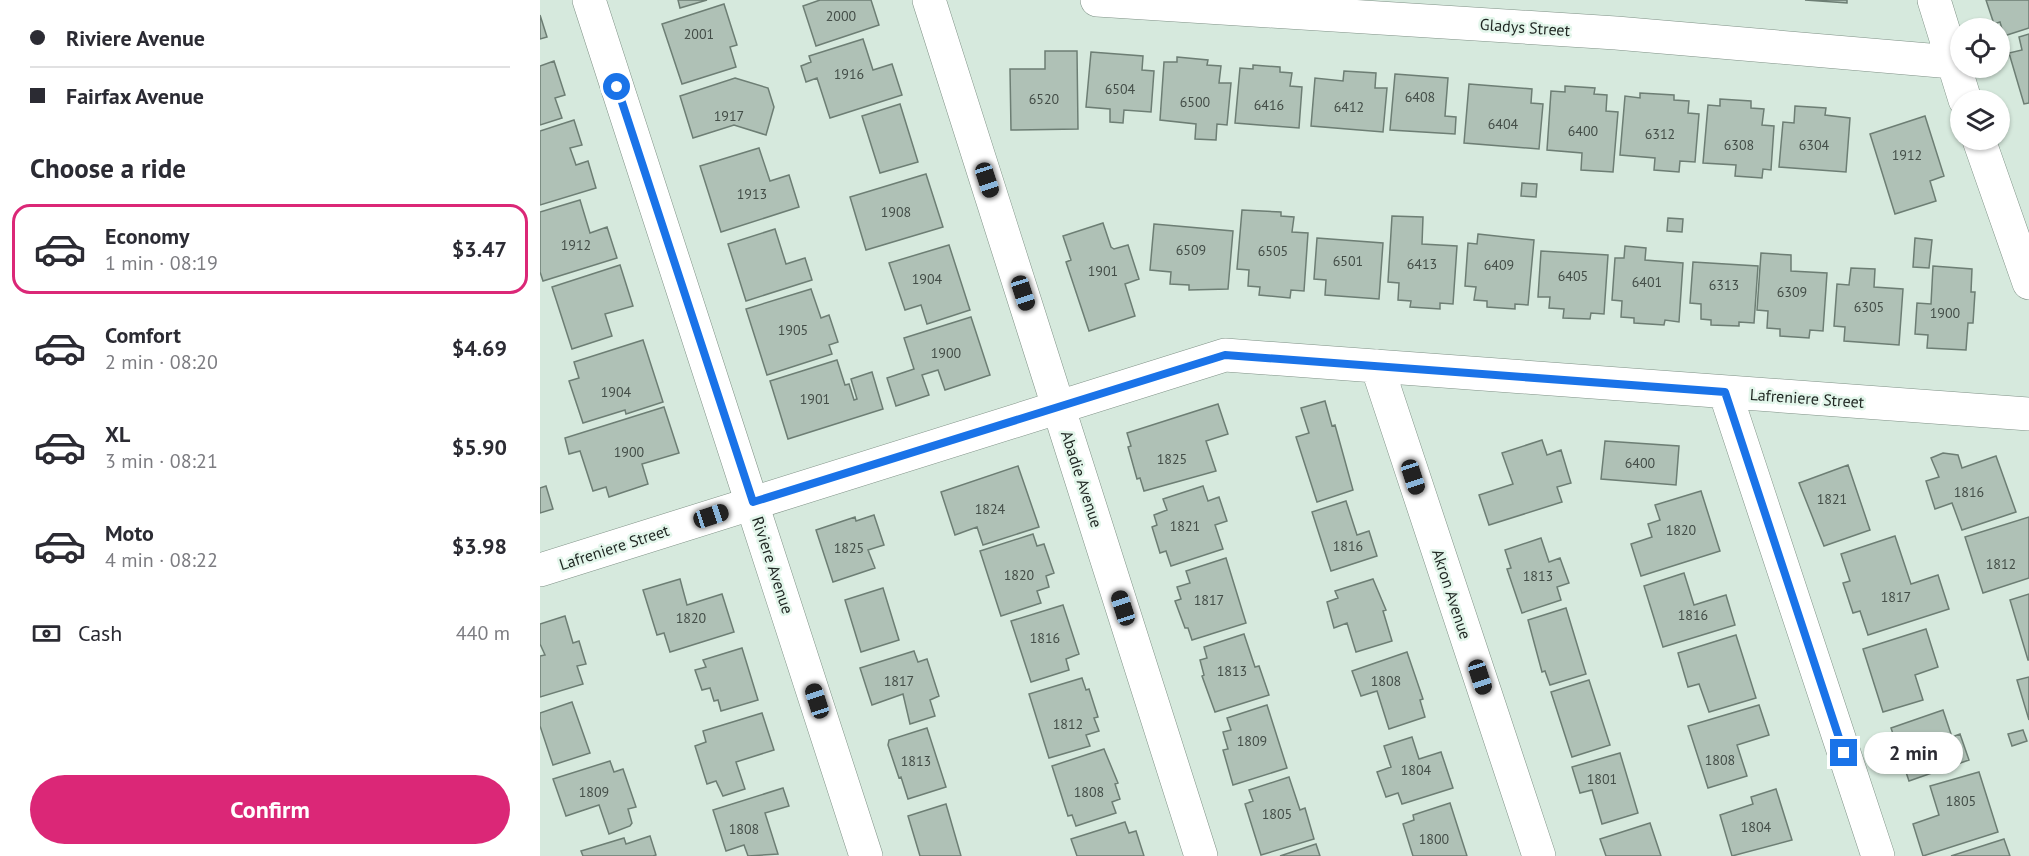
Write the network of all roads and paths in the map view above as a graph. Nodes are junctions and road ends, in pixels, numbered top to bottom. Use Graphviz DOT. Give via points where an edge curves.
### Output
graph roads {
  1 [pos="588,0"];
  2 [pos="929,0"];
  3 [pos="1098,0"];
  4 [pos="1934,0"];
  5 [pos="1950,55"];
  6 [pos="1950,62"];
  7 [pos="1982,150"];
  8 [pos="2029,283"];
  9 [pos="1377,366"];
  10 [pos="1725,392"];
  11 [pos="1059,406"];
  12 [pos="2029,414"];
  13 [pos="753,502"];
  14 [pos="540,570"];
  15 [pos="866,856"];
  16 [pos="1201,856"];
  17 [pos="1539,856"];
  18 [pos="1878,856"];
  1 -- 13 [label="street, Riviere Avenue"];
  2 -- 11 [label="street, Abadie Avenue"];
  3 -- 6 [label="street, Gladys Street" via="1616,33"];
  4 -- 5 [label="street"];
  7 -- 8 [label="street"];
  9 -- 10 [label="street, Lafreniere Street"];
  9 -- 11 [label="street, Lafreniere Street" via="1225,355"];
  9 -- 17 [label="street, Akron Avenue"];
  10 -- 12 [label="street, Lafreniere Street"];
  10 -- 18 [label="street"];
  11 -- 13 [label="street, Lafreniere Street"];
  11 -- 16 [label="street, Abadie Avenue"];
  13 -- 14 [label="street, Lafreniere Street"];
  13 -- 15 [label="street, Riviere Avenue"];
}
